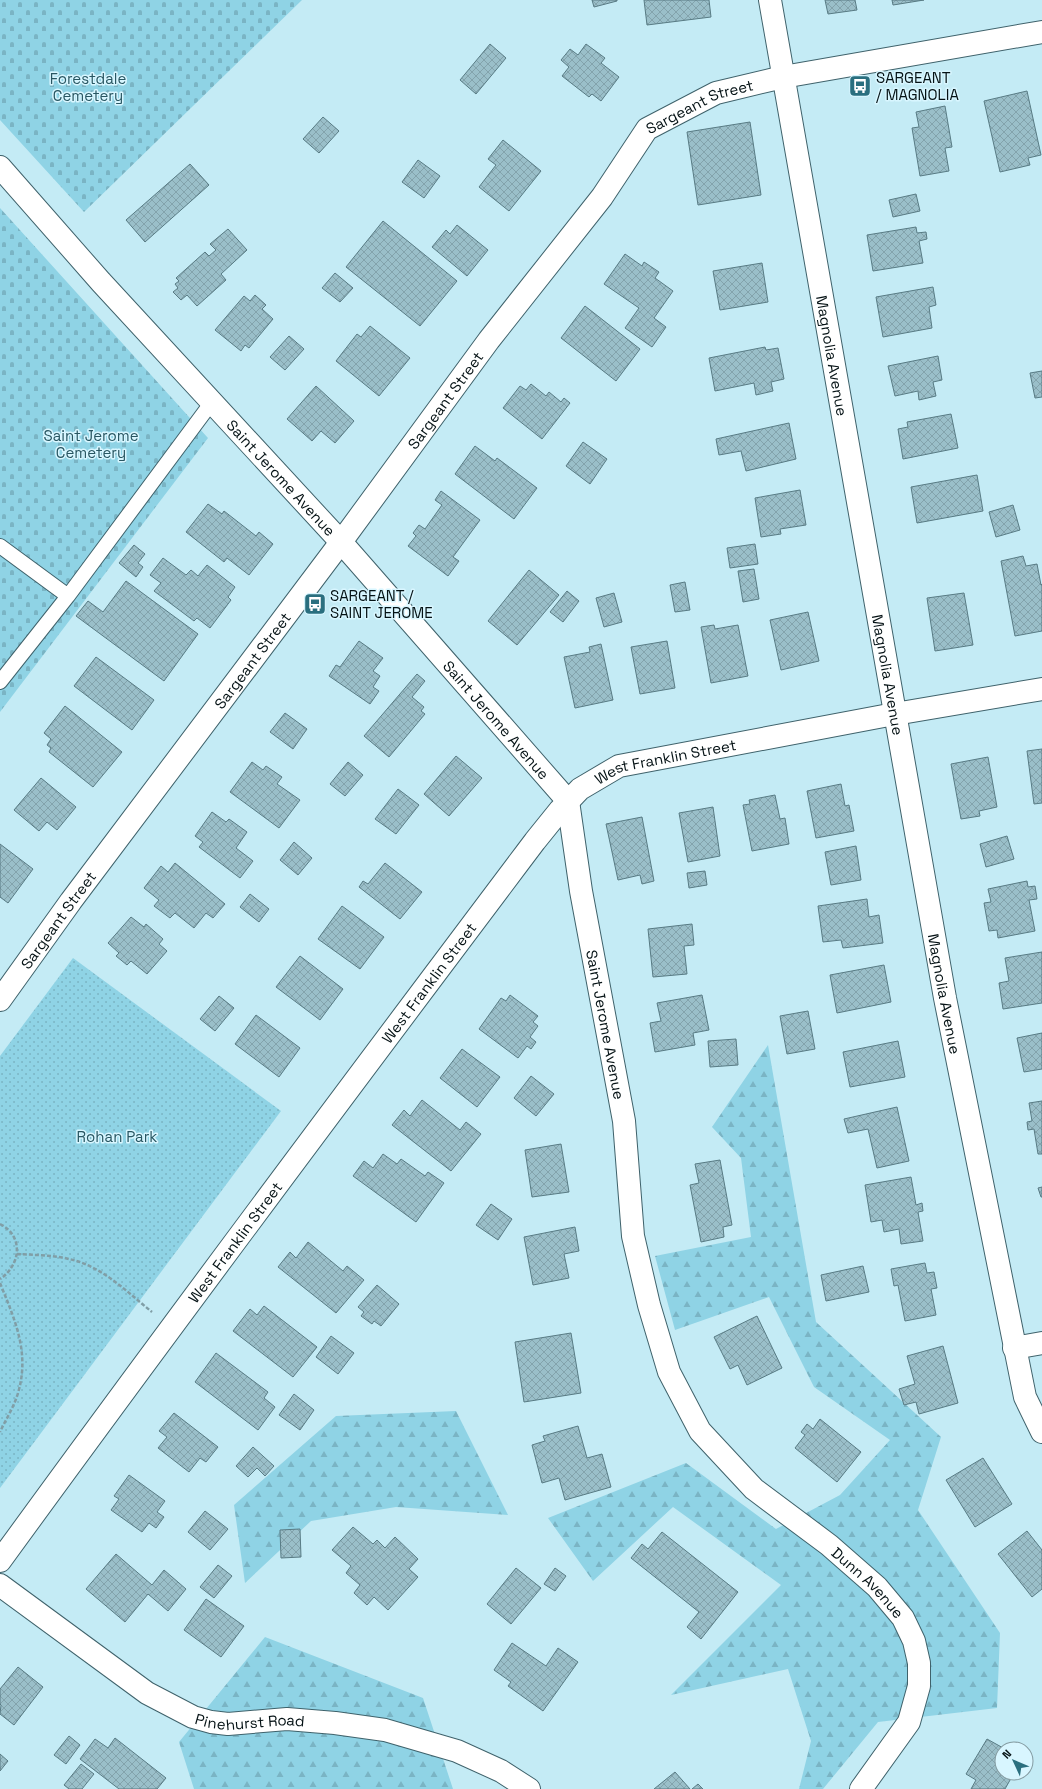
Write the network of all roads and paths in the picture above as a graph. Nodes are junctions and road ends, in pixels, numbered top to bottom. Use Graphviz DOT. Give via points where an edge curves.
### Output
graph roads {
  1 [pos="770,0"];
  2 [pos="1042,32"];
  3 [pos="783,77"];
  4 [pos="0,167"];
  5 [pos="212,402"];
  6 [pos="341,542"];
  7 [pos="0,546"];
  8 [pos="68,596"];
  9 [pos="0,682"];
  10 [pos="1042,689"];
  11 [pos="894,714"];
  12 [pos="568,801"];
  13 [pos="0,1000"];
  14 [pos="0,1224"];
  15 [pos="17,1254"];
  16 [pos="0,1279"];
  17 [pos="0,1283"];
  18 [pos="171,1327"];
  19 [pos="1042,1343"];
  20 [pos="1014,1348"];
  21 [pos="694,1419"];
  22 [pos="0,1432"];
  23 [pos="1042,1432"];
  24 [pos="0,1561"];
  25 [pos="0,1584"];
  26 [pos="529,1789"];
  27 [pos="862,1789"];
  1 -- 3 [label="street, Magnolia Avenue"];
  2 -- 3 [label="street, Sargeant Street"];
  3 -- 6 [label="street, Sargeant Street" via="716,93 647,129 602,197 489,340"];
  3 -- 11 [label="street, Magnolia Avenue"];
  4 -- 5 [label="street, Saint Jerome Avenue" via="101,282"];
  5 -- 6 [label="street, Saint Jerome Avenue"];
  5 -- 8 [label="lane"];
  6 -- 12 [label="street, Saint Jerome Avenue"];
  6 -- 13 [label="street, Sargeant Street" via="71,901"];
  7 -- 8 [label="lane"];
  8 -- 9 [label="lane"];
  10 -- 11 [label="street, West Franklin Street"];
  11 -- 12 [label="street, West Franklin Street" via="619,766 580,789"];
  11 -- 20 [label="street, Magnolia Avenue" via="945,998"];
  12 -- 18 [label="street, West Franklin Street" via="535,841"];
  12 -- 21 [label="street, Saint Jerome Avenue" via="580,891 624,1121 633,1236 649,1305 669,1372"];
  14 -- 15 [label="path" via="12,1234"];
  15 -- 16 [label="path" via="9,1273"];
  15 -- 18 [label="path" via="69,1259 100,1270"];
  17 -- 22 [label="path" via="23,1351 18,1394"];
  18 -- 24 [label="street, West Franklin Street"];
  19 -- 20 [label="street"];
  20 -- 23 [label="street, Magnolia Avenue" via="1025,1397"];
  21 -- 27 [label="street, Dunn Avenue" via="700,1431 754,1489 829,1545 877,1587 903,1618 914,1641 919,1663 919,1686 910,1722"];
  25 -- 26 [label="street, Pinehurst Road" via="147,1693 194,1717 228,1724 287,1719 385,1730 457,1751 501,1771"];
}
